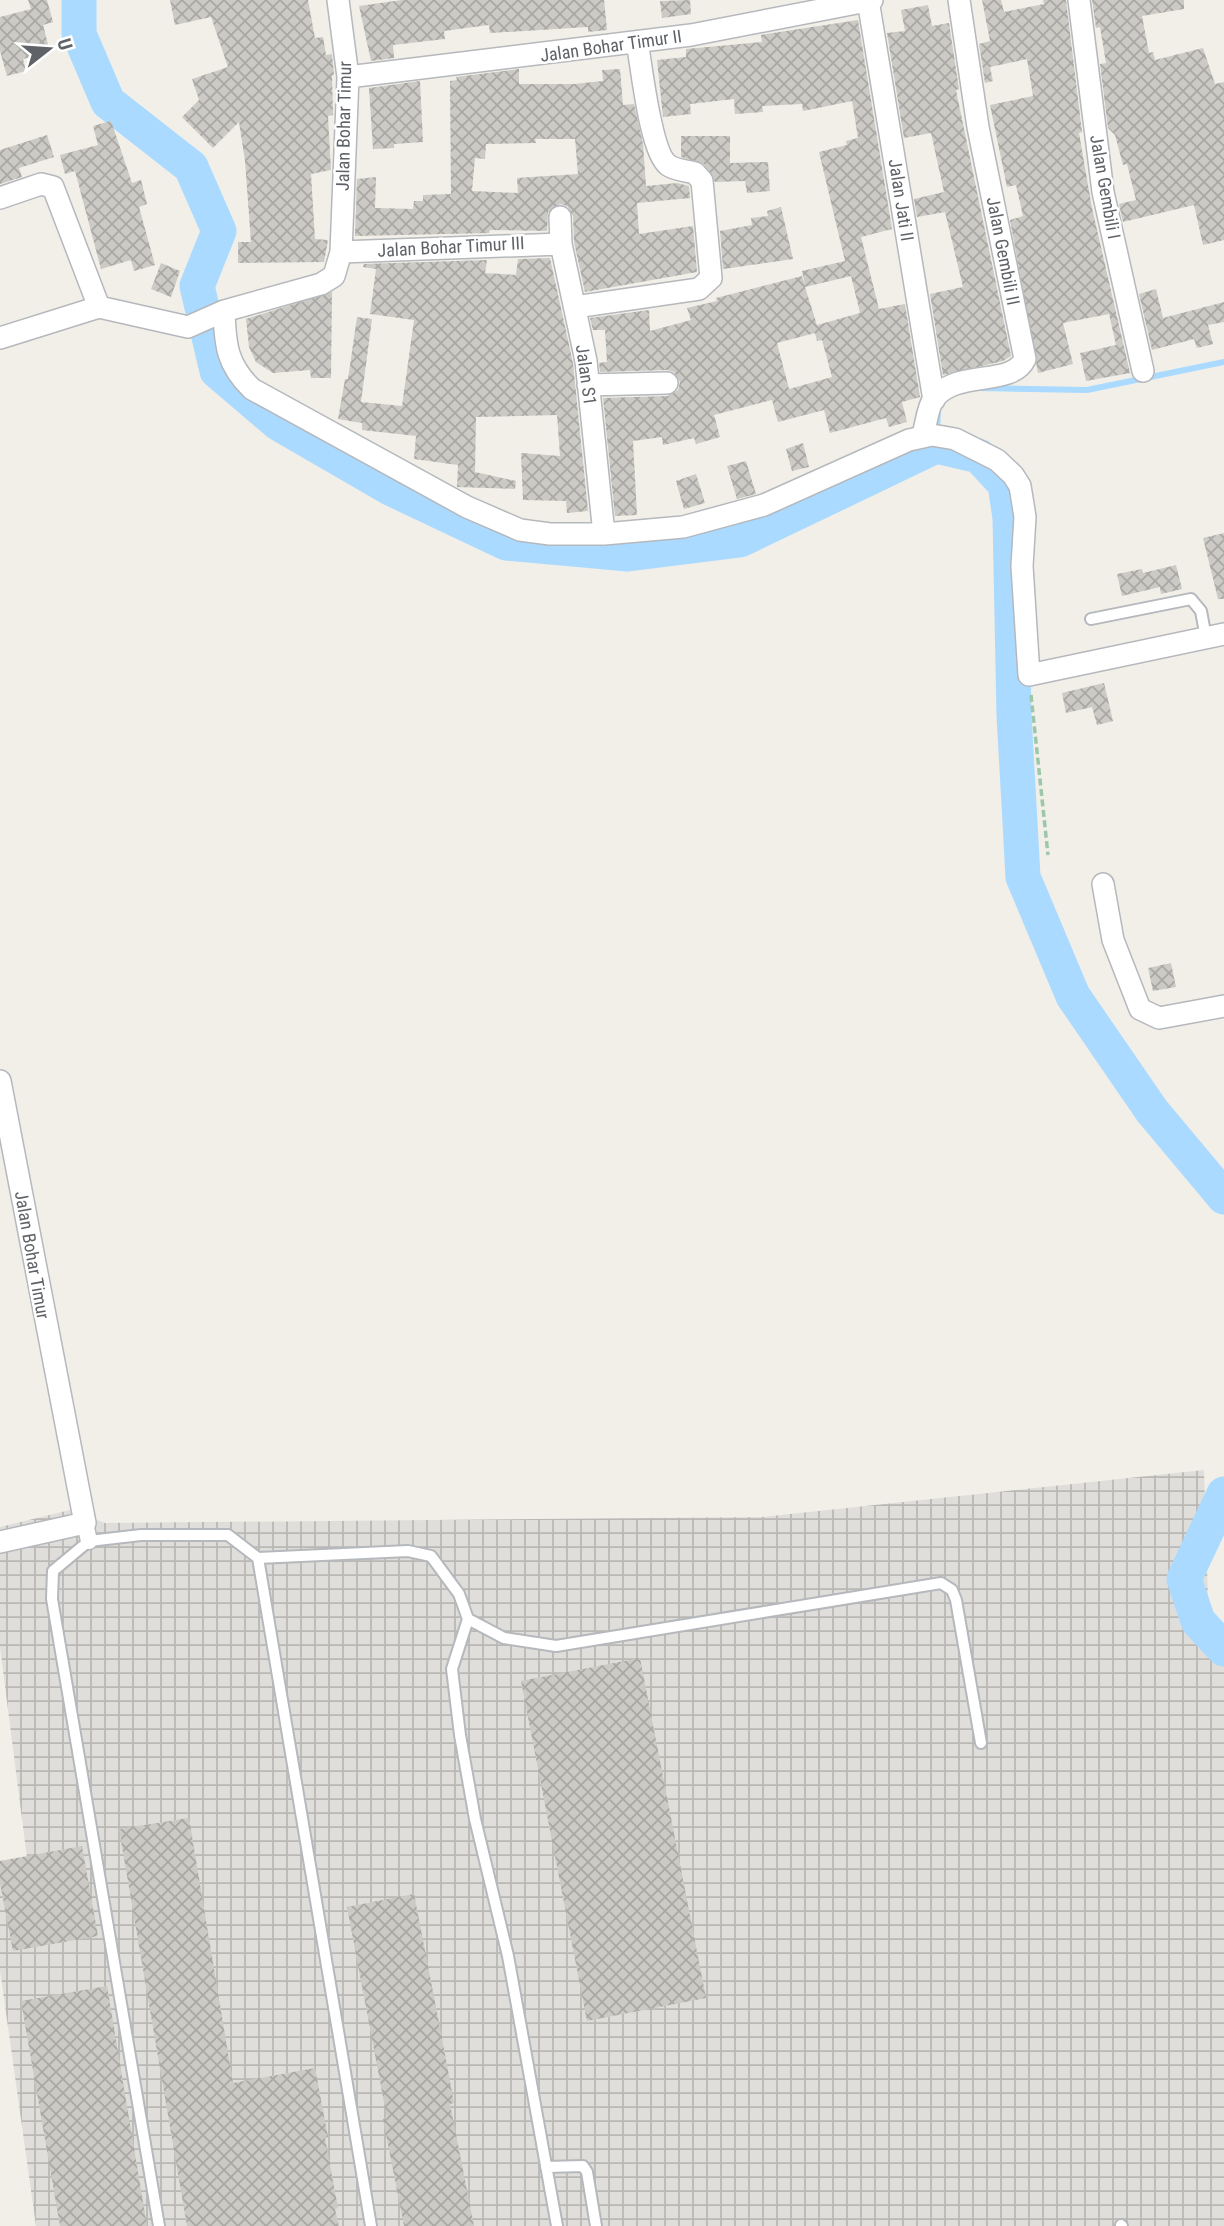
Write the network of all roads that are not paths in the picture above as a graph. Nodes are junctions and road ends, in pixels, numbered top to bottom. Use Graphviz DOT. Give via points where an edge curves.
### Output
graph roads {
  1 [pos="338,0"];
  2 [pos="869,0"];
  3 [pos="959,0"];
  4 [pos="1079,0"];
  5 [pos="637,43"];
  6 [pos="348,77"];
  7 [pos="0,198"];
  8 [pos="559,217"];
  9 [pos="561,244"];
  10 [pos="341,252"];
  11 [pos="99,307"];
  12 [pos="575,307"];
  13 [pos="220,313"];
  14 [pos="0,338"];
  15 [pos="1143,371"];
  16 [pos="667,383"];
  17 [pos="588,385"];
  18 [pos="934,400"];
  19 [pos="933,436"];
  20 [pos="604,534"];
  21 [pos="1091,619"];
  22 [pos="1215,636"];
  23 [pos="1102,884"];
  24 [pos="1224,1006"];
  25 [pos="0,1080"];
  26 [pos="87,1532"];
  27 [pos="0,1542"];
  28 [pos="258,1558"];
  29 [pos="468,1619"];
  30 [pos="981,1743"];
  31 [pos="546,2167"];
  32 [pos="159,2226"];
  33 [pos="371,2226"];
  34 [pos="557,2226"];
  35 [pos="596,2226"];
  1 -- 6 [label="street, Jalan Bohar Timur"];
  2 -- 5 [label="street, Jalan Bohar Timur II"];
  2 -- 18 [label="street, Jalan Jati II"];
  3 -- 18 [label="street, Jalan Gembili II" via="978,127 1025,359 1012,373 958,383"];
  4 -- 15 [label="street, Jalan Gembili I" via="1103,192"];
  5 -- 6 [label="street, Jalan Bohar Timur II"];
  5 -- 12 [label="street" via="664,161 695,173 702,181 711,278 699,289"];
  6 -- 10 [label="street, Jalan Bohar Timur"];
  7 -- 11 [label="street" via="41,184 53,187"];
  8 -- 9 [label="street, Jalan S1"];
  9 -- 10 [label="street, Jalan Bohar Timur III"];
  9 -- 12 [label="street, Jalan S1"];
  10 -- 13 [label="street" via="337,272 326,282"];
  11 -- 13 [label="street" via="188,327"];
  11 -- 14 [label="street"];
  12 -- 17 [label="street, Jalan S1"];
  13 -- 20 [label="street" via="230,359 236,373 252,388 467,508 535,533"];
  16 -- 17 [label="street"];
  17 -- 20 [label="street, Jalan S1"];
  18 -- 19 [label="street"];
  19 -- 20 [label="street" via="909,440 738,513 683,527"];
  19 -- 22 [label="street" via="986,453 1005,466 1020,486 1025,517 1029,675"];
  21 -- 22 [label="lane" via="1191,599"];
  23 -- 24 [label="street" via="1113,940 1140,1009 1159,1018"];
  25 -- 26 [label="street, Jalan Bohar Timur"];
  26 -- 27 [label="street"];
  26 -- 28 [label="lane" via="228,1535"];
  26 -- 32 [label="lane" via="53,1571 52,1599"];
  28 -- 29 [label="lane" via="408,1551 431,1556 459,1594"];
  28 -- 33 [label="lane"];
  29 -- 30 [label="lane" via="504,1638 555,1646 941,1583 952,1590 956,1600"];
  29 -- 31 [label="lane" via="452,1669 460,1735 508,1956"];
  31 -- 34 [label="lane"];
  31 -- 35 [label="lane" via="583,2166"];
}
